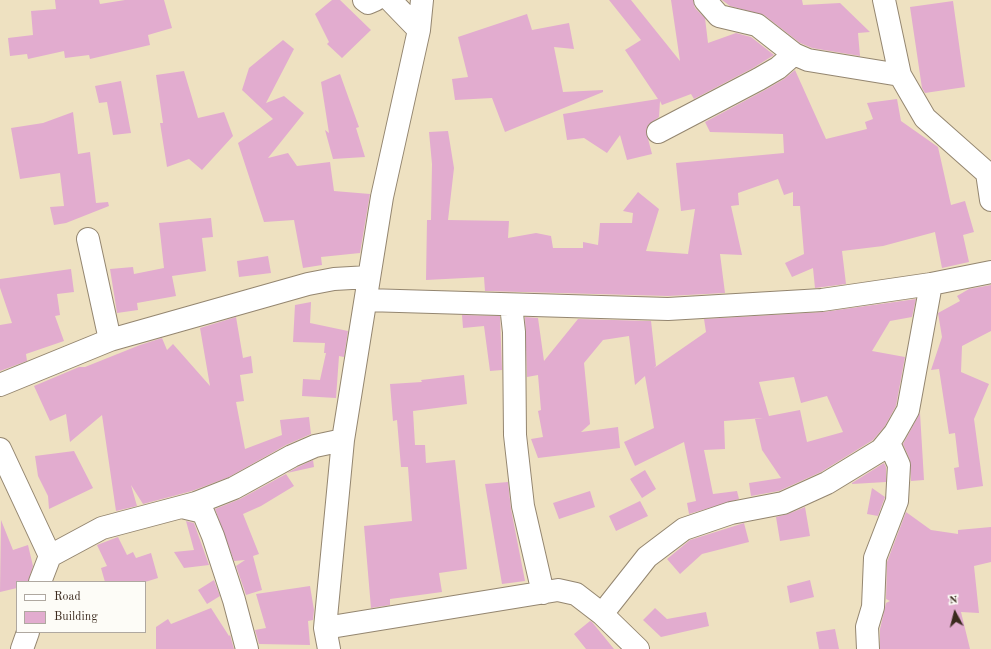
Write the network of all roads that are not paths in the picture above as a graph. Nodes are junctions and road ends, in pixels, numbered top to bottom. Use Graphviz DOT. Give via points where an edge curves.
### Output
graph roads {
  1 [pos="364,0"];
  2 [pos="375,0"];
  3 [pos="390,0"];
  4 [pos="422,0"];
  5 [pos="705,0"];
  6 [pos="884,0"];
  7 [pos="420,30"];
  8 [pos="794,54"];
  9 [pos="900,75"];
  10 [pos="658,132"];
  11 [pos="991,200"];
  12 [pos="88,240"];
  13 [pos="991,272"];
  14 [pos="370,277"];
  15 [pos="931,284"];
  16 [pos="366,300"];
  17 [pos="511,305"];
  18 [pos="110,340"];
  19 [pos="0,385"];
  20 [pos="895,433"];
  21 [pos="343,440"];
  22 [pos="0,449"];
  23 [pos="182,507"];
  24 [pos="50,556"];
  25 [pos="40,581"];
  26 [pos="543,592"];
  27 [pos="602,614"];
  28 [pos="28,633"];
  29 [pos="327,639"];
  30 [pos="22,649"];
  31 [pos="247,649"];
  32 [pos="638,649"];
  33 [pos="868,649"];
  1 -- 2 [label="street" via="368,4"];
  3 -- 7 [label="street"];
  4 -- 7 [label="street"];
  5 -- 8 [label="street" via="719,16 757,25"];
  6 -- 9 [label="street"];
  7 -- 14 [label="street" via="382,197"];
  8 -- 9 [label="street" via="808,60"];
  8 -- 10 [label="street" via="778,68 759,79"];
  9 -- 11 [label="street" via="925,118 987,174"];
  12 -- 18 [label="street"];
  13 -- 15 [label="street"];
  14 -- 16 [label="street"];
  14 -- 18 [label="street" via="334,278 308,284"];
  15 -- 17 [label="street" via="822,300 668,309"];
  15 -- 20 [label="street" via="908,410"];
  16 -- 17 [label="street"];
  16 -- 21 [label="street"];
  17 -- 26 [label="street" via="516,435 523,506"];
  18 -- 19 [label="street"];
  20 -- 27 [label="street" via="881,450 827,483 783,503 731,513 684,529 647,556"];
  20 -- 33 [label="street" via="889,443 899,465 896,501 875,558"];
  21 -- 23 [label="street" via="315,446 234,488"];
  21 -- 29 [label="street"];
  22 -- 24 [label="street"];
  23 -- 24 [label="street" via="102,528"];
  23 -- 31 [label="street" via="203,512 222,564"];
  24 -- 25 [label="street"];
  26 -- 27 [label="street" via="558,590 576,594"];
  26 -- 29 [label="street"];
  27 -- 32 [label="street"];
  28 -- 30 [label="street"];
}
